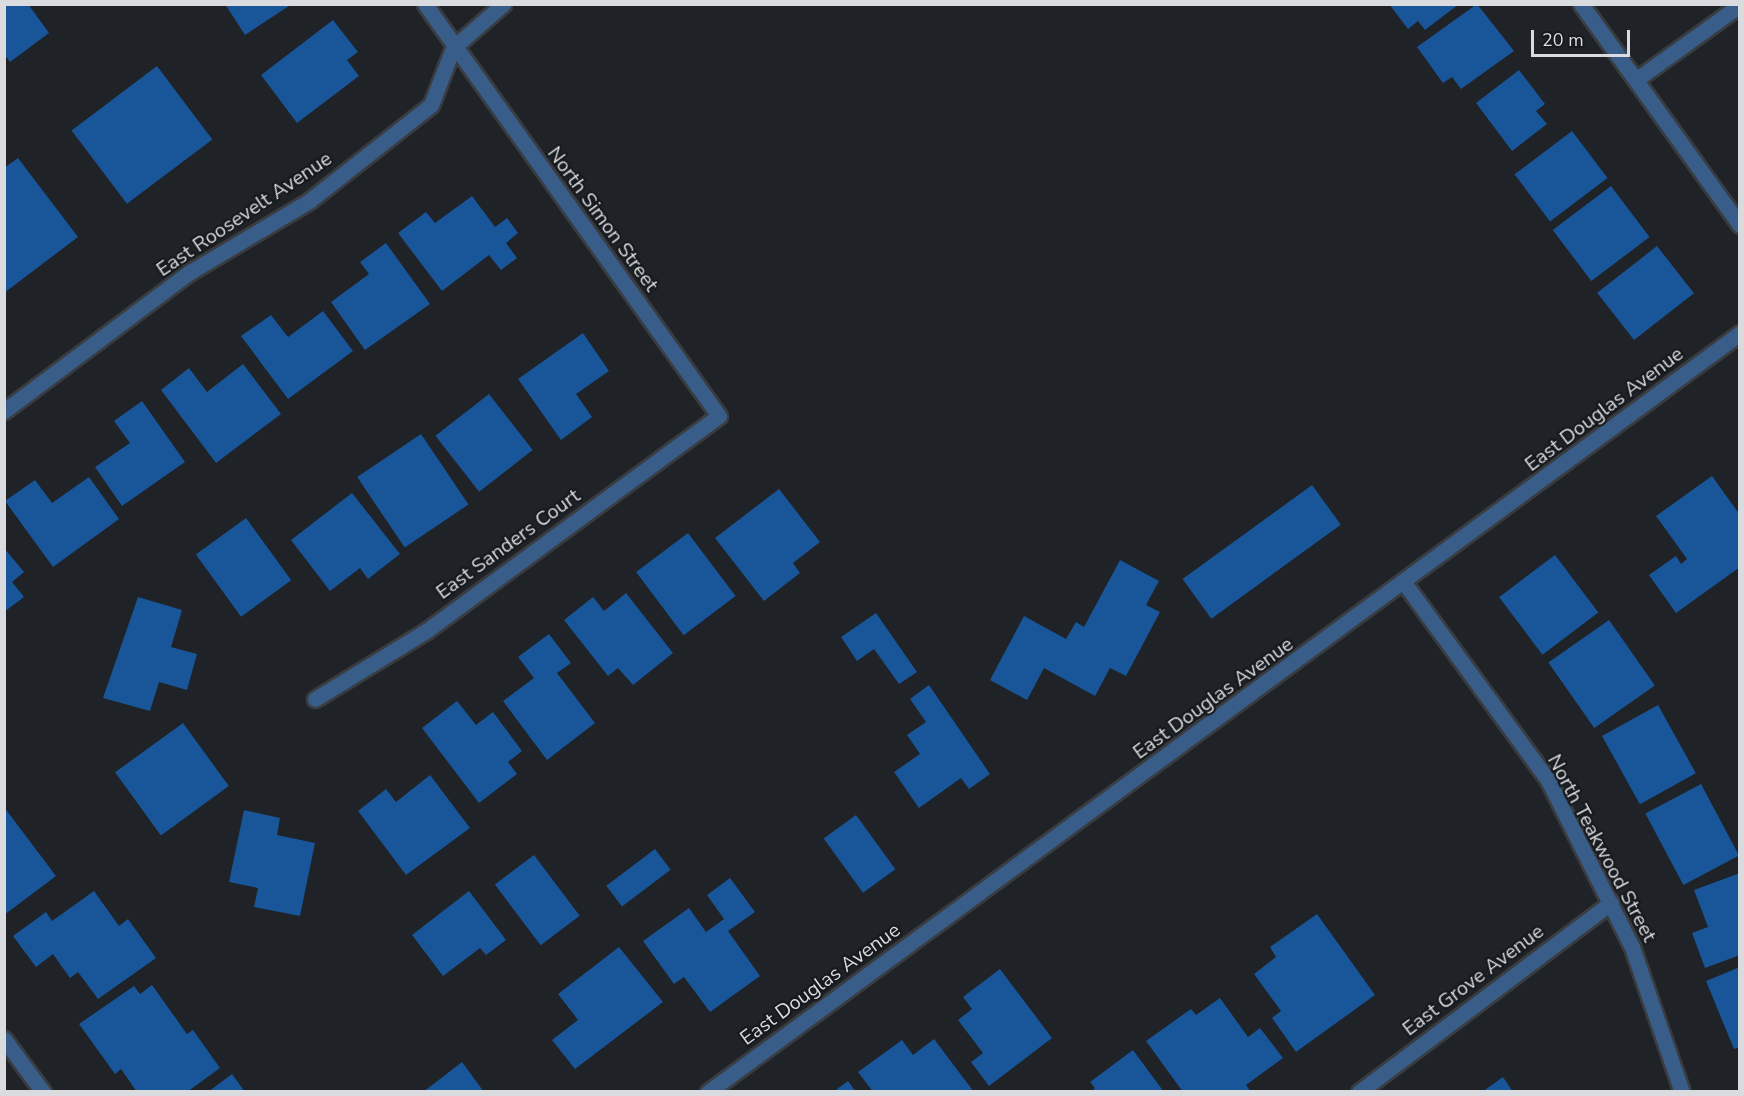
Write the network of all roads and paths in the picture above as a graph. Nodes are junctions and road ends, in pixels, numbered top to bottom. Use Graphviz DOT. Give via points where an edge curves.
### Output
graph roads {
  1 [pos="425,4"];
  2 [pos="503,4"];
  3 [pos="1581,4"];
  4 [pos="1740,5"];
  5 [pos="453,48"];
  6 [pos="1637,79"];
  7 [pos="1740,225"];
  8 [pos="1740,333"];
  9 [pos="4,411"];
  10 [pos="719,416"];
  11 [pos="1405,584"];
  12 [pos="315,699"];
  13 [pos="1611,903"];
  14 [pos="4,1039"];
  15 [pos="43,1092"];
  16 [pos="708,1092"];
  17 [pos="1359,1092"];
  18 [pos="1682,1092"];
  1 -- 5 [label="street, North Simon Street"];
  2 -- 5 [label="street, East Roosevelt Avenue"];
  3 -- 6 [label="street"];
  4 -- 6 [label="street"];
  5 -- 9 [label="street, East Roosevelt Avenue" via="431,105 309,201 190,272"];
  5 -- 10 [label="street, North Simon Street"];
  6 -- 7 [label="street"];
  8 -- 11 [label="street, East Douglas Avenue"];
  10 -- 12 [label="street, East Sanders Court" via="426,631"];
  11 -- 13 [label="street, North Teakwood Street" via="1548,780"];
  11 -- 16 [label="street, East Douglas Avenue"];
  13 -- 17 [label="street, East Grove Avenue"];
  13 -- 18 [label="street, North Teakwood Street"];
  14 -- 15 [label="street"];
}
